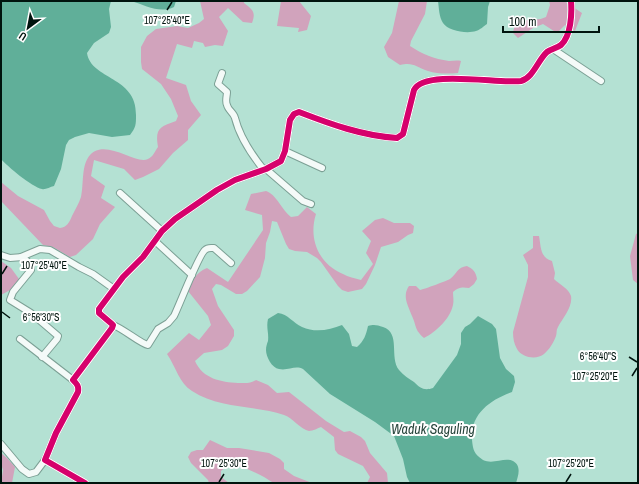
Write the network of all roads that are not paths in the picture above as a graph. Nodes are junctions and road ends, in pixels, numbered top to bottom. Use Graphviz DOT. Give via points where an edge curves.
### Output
graph roads {
  1 [pos="571,1"];
  2 [pos="553,49"];
  3 [pos="222,73"];
  4 [pos="600,80"];
  5 [pos="285,151"];
  6 [pos="322,168"];
  7 [pos="265,169"];
  8 [pos="120,192"];
  9 [pos="311,204"];
  10 [pos="162,231"];
  11 [pos="155,241"];
  12 [pos="1,255"];
  13 [pos="19,257"];
  14 [pos="232,263"];
  15 [pos="192,275"];
  16 [pos="114,290"];
  17 [pos="113,325"];
  18 [pos="20,339"];
  19 [pos="42,357"];
  20 [pos="74,380"];
  21 [pos="1,444"];
  22 [pos="45,460"];
  23 [pos="84,483"];
  1 -- 2 [label="street" via="568,31 561,44"];
  2 -- 4 [label="street"];
  2 -- 5 [label="street" via="544,56 529,77 521,81 442,79 417,85 403,134 397,138 367,134 298,112 290,120"];
  3 -- 7 [label="street" via="218,84 227,92 226,104 235,117 244,143"];
  5 -- 6 [label="street"];
  5 -- 7 [label="street" via="281,161"];
  7 -- 9 [label="street" via="303,201"];
  7 -- 10 [label="street" via="216,190"];
  8 -- 10 [label="street"];
  10 -- 11 [label="street"];
  11 -- 15 [label="street"];
  11 -- 16 [label="street"];
  12 -- 13 [label="street"];
  13 -- 16 [label="street" via="40,249 50,250 93,274"];
  13 -- 19 [label="street" via="28,261 31,270 13,292 10,300 31,313 58,336"];
  14 -- 15 [label="street" via="214,248 208,248 201,254"];
  15 -- 17 [label="street" via="174,316 158,329 148,345"];
  16 -- 17 [label="street" via="98,312"];
  17 -- 20 [label="street" via="112,330"];
  18 -- 19 [label="street"];
  19 -- 20 [label="street"];
  20 -- 22 [label="street" via="78,385 78,392"];
  21 -- 22 [label="street" via="29,474 36,472"];
  22 -- 23 [label="street"];
}
